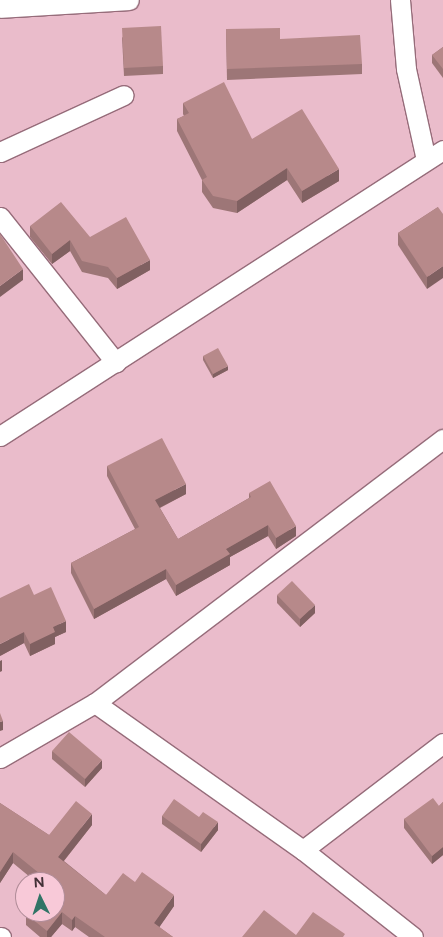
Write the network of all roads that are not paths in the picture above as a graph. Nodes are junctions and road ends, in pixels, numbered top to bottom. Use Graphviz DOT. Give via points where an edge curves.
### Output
graph roads {
  1 [pos="129,0"];
  2 [pos="400,0"];
  3 [pos="0,8"];
  4 [pos="124,95"];
  5 [pos="443,150"];
  6 [pos="0,152"];
  7 [pos="426,160"];
  8 [pos="0,217"];
  9 [pos="116,363"];
  10 [pos="0,436"];
  11 [pos="443,439"];
  12 [pos="95,703"];
  13 [pos="443,742"];
  14 [pos="0,758"];
  15 [pos="303,850"];
  16 [pos="412,937"];
  1 -- 3 [label="street"];
  2 -- 7 [label="street" via="406,69"];
  4 -- 6 [label="street"];
  5 -- 7 [label="street"];
  7 -- 9 [label="street"];
  8 -- 9 [label="street"];
  9 -- 10 [label="street"];
  11 -- 12 [label="street"];
  12 -- 14 [label="street"];
  12 -- 15 [label="street"];
  13 -- 15 [label="street"];
  15 -- 16 [label="street"];
}
